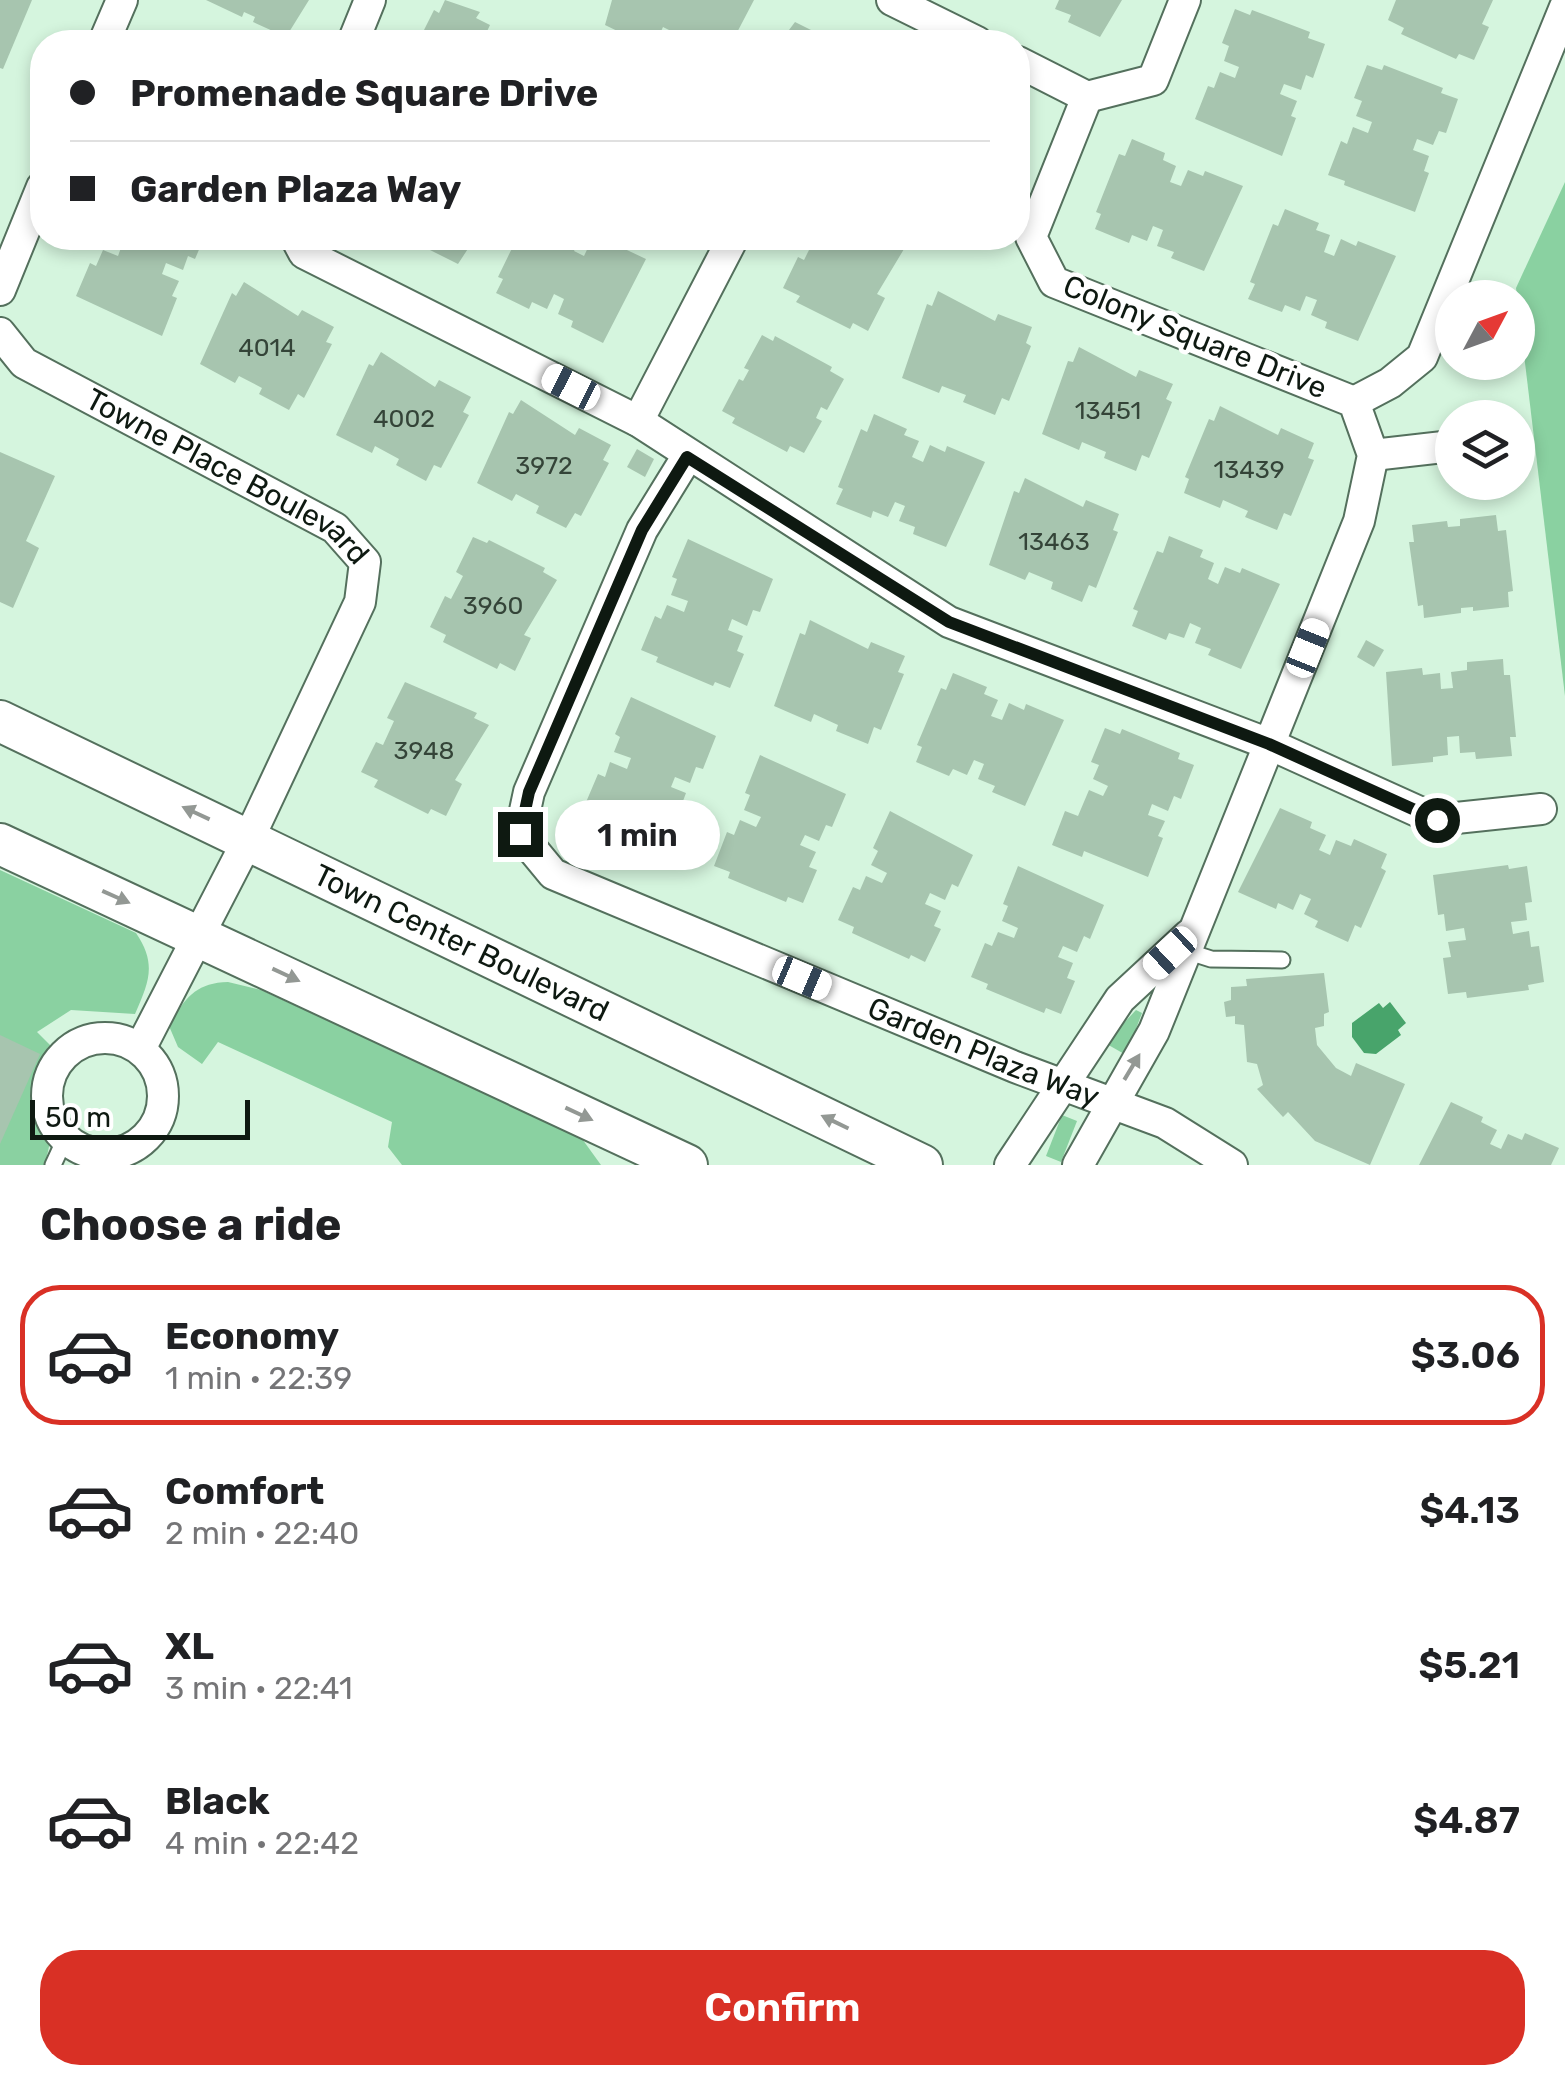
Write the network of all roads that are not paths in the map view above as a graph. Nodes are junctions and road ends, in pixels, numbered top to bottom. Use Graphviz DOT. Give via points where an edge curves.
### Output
graph roads {
  1 [pos="122,0"];
  2 [pos="370,0"];
  3 [pos="892,0"];
  4 [pos="1185,0"];
  5 [pos="1565,6"];
  6 [pos="109,30"];
  7 [pos="358,30"];
  8 [pos="953,30"];
  9 [pos="1030,68"];
  10 [pos="1087,97"];
  11 [pos="30,216"];
  12 [pos="303,250"];
  13 [pos="727,250"];
  14 [pos="0,290"];
  15 [pos="0,333"];
  16 [pos="1354,402"];
  17 [pos="638,421"];
  18 [pos="1435,448"];
  19 [pos="1373,455"];
  20 [pos="687,457"];
  21 [pos="0,720"];
  22 [pos="1269,744"];
  23 [pos="1540,809"];
  24 [pos="249,838"];
  25 [pos="0,844"];
  26 [pos="198,934"];
  27 [pos="1190,940"];
  28 [pos="1282,960"];
  29 [pos="140,1049"];
  30 [pos="1060,1085"];
  31 [pos="1111,1104"];
  32 [pos="59,1152"];
  33 [pos="687,1165"];
  34 [pos="922,1165"];
  35 [pos="1010,1165"];
  36 [pos="1078,1165"];
  37 [pos="1232,1165"];
  1 -- 6 [label="street"];
  2 -- 7 [label="street"];
  3 -- 8 [label="street"];
  4 -- 10 [label="street" via="1153,80"];
  5 -- 16 [label="street, Colony Square Drive" via="1422,357"];
  9 -- 10 [label="street"];
  10 -- 16 [label="street, Colony Square Drive" via="1031,238 1054,282"];
  11 -- 14 [label="street"];
  12 -- 17 [label="street"];
  13 -- 17 [label="street"];
  15 -- 24 [label="street, Towne Place Boulevard" via="24,364 335,528 365,562 360,602"];
  16 -- 19 [label="street, Colony Square Drive"];
  17 -- 20 [label="street"];
  18 -- 19 [label="street"];
  19 -- 22 [label="street" via="1359,520"];
  20 -- 22 [label="street" via="949,622"];
  20 -- 30 [label="street, Garden Plaza Way" via="642,530 529,792 520,834 553,874"];
  24 -- 21 [label="main road, Town Center Boulevard, one-way"];
  22 -- 23 [label="street" via="1437,820"];
  22 -- 27 [label="street"];
  24 -- 26 [label="street, Towne Place Boulevard"];
  34 -- 24 [label="main road, Town Center Boulevard, one-way"];
  25 -- 26 [label="main road, one-way"];
  26 -- 29 [label="street, Towne Place Boulevard"];
  26 -- 33 [label="main road, one-way" via="636,1148"];
  27 -- 28 [label="lane" via="1211,958"];
  27 -- 30 [label="street" via="1120,999"];
  31 -- 27 [label="street, one-way" via="1154,1031"];
  29 -- 32 [label="street" via="102,1037 66,1051 47,1085"];
  29 -- 32 [label="street" via="153,1062 163,1098 150,1133 118,1153"];
  30 -- 31 [label="street, Garden Plaza Way"];
  30 -- 35 [label="street"];
  31 -- 36 [label="street"];
  31 -- 37 [label="street, Garden Plaza Way" via="1165,1122"];
}
